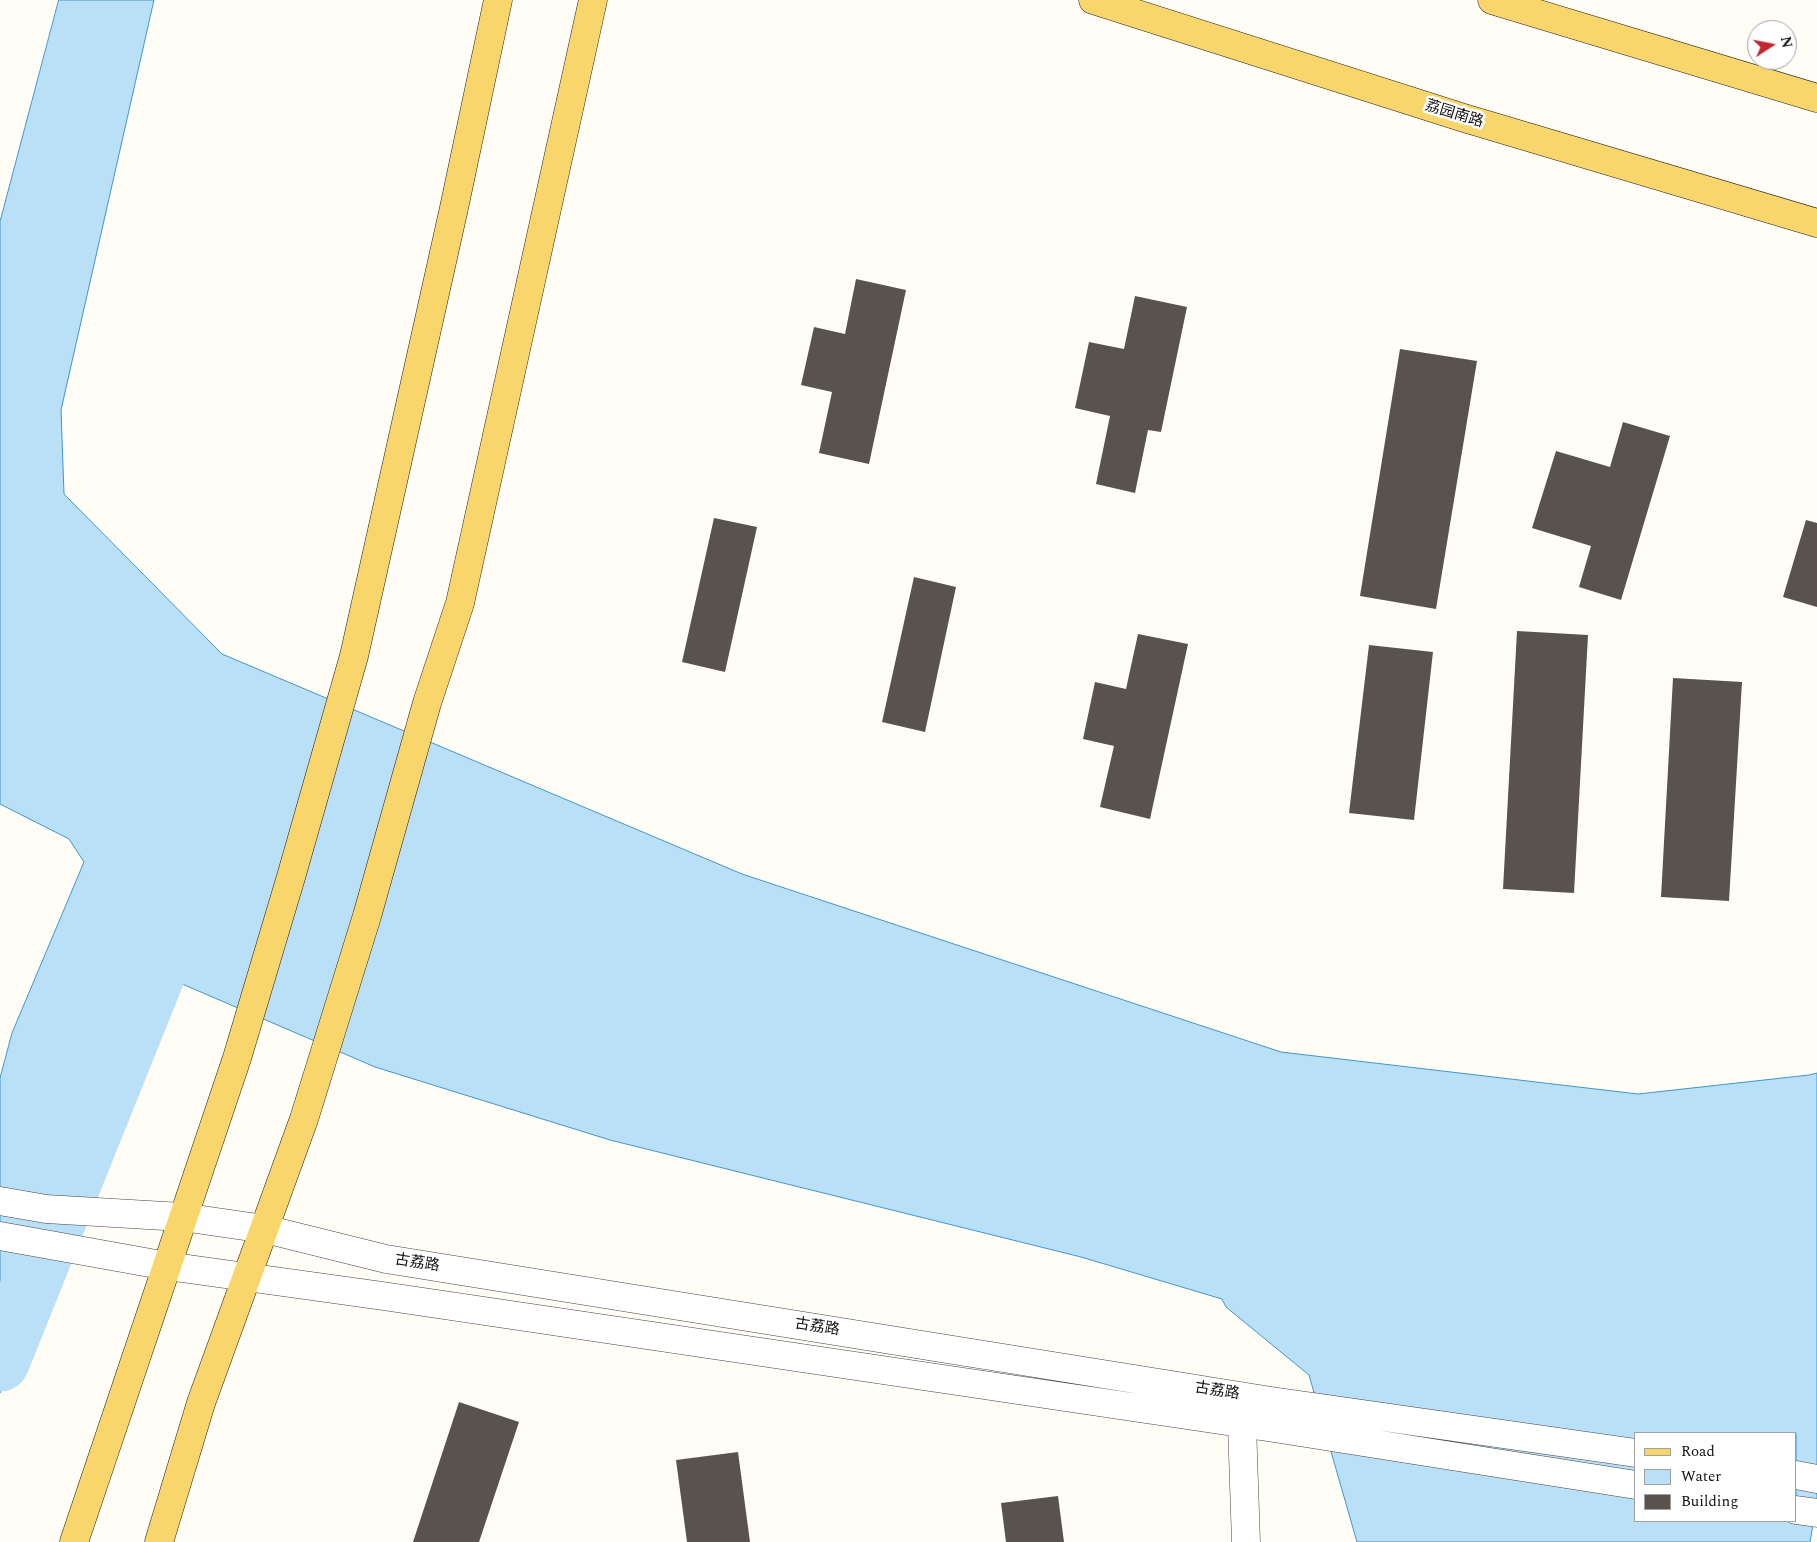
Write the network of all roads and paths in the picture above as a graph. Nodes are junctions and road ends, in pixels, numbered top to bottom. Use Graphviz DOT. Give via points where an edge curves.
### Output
graph roads {
  1 [pos="498,0"];
  2 [pos="593,0"];
  3 [pos="1093,0"];
  4 [pos="1492,0"];
  5 [pos="1817,98"];
  6 [pos="1817,223"];
  7 [pos="0,1201"];
  8 [pos="182,1217"];
  9 [pos="265,1229"];
  10 [pos="0,1236"];
  11 [pos="167,1266"];
  12 [pos="248,1277"];
  13 [pos="1242,1425"];
  14 [pos="1634,1453"];
  15 [pos="1797,1476"];
  16 [pos="1817,1478"];
  17 [pos="1634,1485"];
  18 [pos="1797,1510"];
  19 [pos="1817,1513"];
  20 [pos="74,1542"];
  21 [pos="159,1542"];
  22 [pos="1246,1542"];
  1 -- 8 [label="main road" via="347,684 237,1058"];
  2 -- 9 [label="main road" via="460,603 427,703 367,916 304,1119"];
  3 -- 6 [label="main road, 荔园南路" via="1464,118"];
  4 -- 5 [label="main road"];
  7 -- 8 [label="street, 古荔路" via="46,1209"];
  8 -- 9 [label="street, 古荔路"];
  8 -- 11 [label="main road"];
  9 -- 12 [label="main road"];
  9 -- 14 [label="street, 古荔路" via="386,1259 1271,1401"];
  10 -- 11 [label="street, 古荔路"];
  11 -- 12 [label="street, 古荔路"];
  11 -- 20 [label="main road"];
  12 -- 13 [label="street, 古荔路"];
  12 -- 21 [label="main road" via="201,1403"];
  13 -- 17 [label="street, 古荔路"];
  13 -- 22 [label="street"];
  15 -- 16 [label="street"];
  18 -- 19 [label="street"];
}
